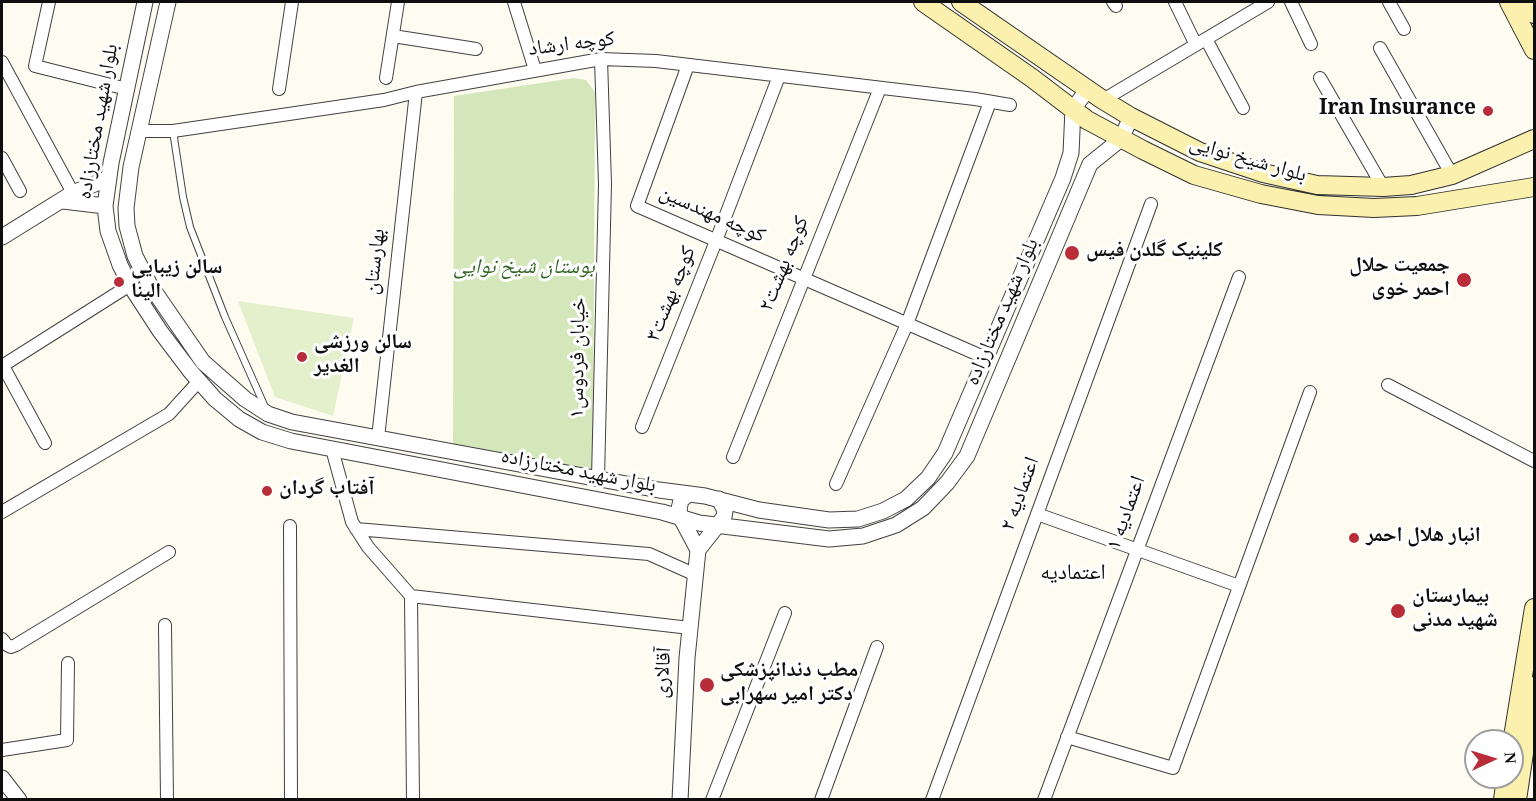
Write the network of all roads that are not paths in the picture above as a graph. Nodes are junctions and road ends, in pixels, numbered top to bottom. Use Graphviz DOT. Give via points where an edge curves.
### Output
graph roads {
  1 [pos="49,2"];
  2 [pos="145,2"];
  3 [pos="168,2"];
  4 [pos="292,2"];
  5 [pos="398,2"];
  6 [pos="514,2"];
  7 [pos="923,2"];
  8 [pos="961,2"];
  9 [pos="1175,2"];
  10 [pos="1268,2"];
  11 [pos="1291,2"];
  12 [pos="1389,2"];
  13 [pos="1509,2"];
  14 [pos="1528,2"];
  15 [pos="1534,14"];
  16 [pos="1404,29"];
  17 [pos="393,36"];
  18 [pos="1201,42"];
  19 [pos="1311,44"];
  20 [pos="1380,48"];
  21 [pos="476,49"];
  22 [pos="1534,50"];
  23 [pos="601,59"];
  24 [pos="2,62"];
  25 [pos="688,65"];
  26 [pos="535,70"];
  27 [pos="779,76"];
  28 [pos="386,78"];
  29 [pos="1320,78"];
  30 [pos="880,88"];
  31 [pos="127,89"];
  32 [pos="279,89"];
  33 [pos="1088,89"];
  34 [pos="416,92"];
  35 [pos="1103,100"];
  36 [pos="990,102"];
  37 [pos="1010,105"];
  38 [pos="1243,108"];
  39 [pos="1073,109"];
  40 [pos="1131,117"];
  41 [pos="1534,123"];
  42 [pos="173,130"];
  43 [pos="139,131"];
  44 [pos="1121,139"];
  45 [pos="1527,147"];
  46 [pos="2,158"];
  47 [pos="1452,176"];
  48 [pos="109,178"];
  49 [pos="1383,187"];
  50 [pos="1531,188"];
  51 [pos="20,191"];
  52 [pos="68,197"];
  53 [pos="1151,204"];
  54 [pos="105,206"];
  55 [pos="2,237"];
  56 [pos="717,241"];
  57 [pos="1239,277"];
  58 [pos="803,278"];
  59 [pos="130,285"];
  60 [pos="907,324"];
  61 [pos="986,358"];
  62 [pos="2,365"];
  63 [pos="199,381"];
  64 [pos="1388,385"];
  65 [pos="1310,392"];
  66 [pos="268,414"];
  67 [pos="642,427"];
  68 [pos="378,438"];
  69 [pos="45,443"];
  70 [pos="332,449"];
  71 [pos="733,458"];
  72 [pos="1534,461"];
  73 [pos="598,478"];
  74 [pos="837,484"];
  75 [pos="689,494"];
  76 [pos="719,500"];
  77 [pos="2,512"];
  78 [pos="1037,514"];
  79 [pos="681,518"];
  80 [pos="290,526"];
  81 [pos="716,526"];
  82 [pos="356,529"];
  83 [pos="1137,549"];
  84 [pos="698,550"];
  85 [pos="169,552"];
  86 [pos="696,575"];
  87 [pos="1239,586"];
  88 [pos="411,596"];
  89 [pos="1534,612"];
  90 [pos="784,613"];
  91 [pos="165,625"];
  92 [pos="690,628"];
  93 [pos="2,639"];
  94 [pos="877,646"];
  95 [pos="68,663"];
  96 [pos="1534,686"];
  97 [pos="1514,729"];
  98 [pos="1067,737"];
  99 [pos="2,750"];
  100 [pos="2,778"];
  101 [pos="19,800"];
  102 [pos="167,800"];
  103 [pos="291,800"];
  104 [pos="413,800"];
  105 [pos="680,800"];
  106 [pos="712,800"];
  107 [pos="821,800"];
  108 [pos="932,800"];
  109 [pos="1044,800"];
  110 [pos="1516,800"];
  1 -- 31 [label="street" via="35,66"];
  2 -- 31 [label="street, بلوار شهید مختارزاده"];
  3 -- 43 [label="street, بلوار شهید مختارزاده"];
  4 -- 32 [label="street"];
  5 -- 17 [label="street"];
  6 -- 26 [label="street"];
  7 -- 39 [label="main road, بلوار شیخ نوایی"];
  8 -- 33 [label="main road, بلوار شیخ نوایی"];
  9 -- 18 [label="street"];
  10 -- 18 [label="street"];
  11 -- 19 [label="street"];
  12 -- 16 [label="street"];
  13 -- 22 [label="main road"];
  14 -- 15 [label="main road"];
  17 -- 21 [label="street"];
  17 -- 28 [label="street"];
  18 -- 35 [label="street"];
  18 -- 38 [label="street"];
  20 -- 47 [label="street"];
  23 -- 25 [label="street, کوچه ارشاد"];
  23 -- 26 [label="street, کوچه ارشاد"];
  23 -- 73 [label="street, خیابان فردوس۱" via="604,184"];
  24 -- 52 [label="street"];
  25 -- 27 [label="street, کوچه ارشاد"];
  25 -- 56 [label="street, کوچه مهندسین" via="637,206"];
  26 -- 34 [label="street, کوچه ارشاد"];
  27 -- 30 [label="street, کوچه ارشاد"];
  27 -- 56 [label="street, کوچه بهشت۳"];
  29 -- 49 [label="street"];
  30 -- 36 [label="street, کوچه ارشاد"];
  30 -- 58 [label="street, کوچه بهشت۲"];
  31 -- 48 [label="street, بلوار شهید مختارزاده"];
  33 -- 35 [label="main road, بلوار شیخ نوایی"];
  33 -- 39 [label="street"];
  34 -- 42 [label="street, کوچه ارشاد"];
  34 -- 68 [label="street, بهارستان"];
  35 -- 40 [label="main road, بلوار شیخ نوایی"];
  36 -- 37 [label="street, کوچه ارشاد"];
  36 -- 60 [label="street"];
  39 -- 44 [label="main road, بلوار شیخ نوایی"];
  39 -- 61 [label="street, بلوار شهید مختارزاده" via="1071,153 1064,178"];
  40 -- 44 [label="street, بلوار شهید مختارزاده"];
  40 -- 49 [label="main road, بلوار شیخ نوایی" via="1200,152 1263,173 1317,185"];
  41 -- 45 [label="main road"];
  42 -- 43 [label="street, کوچه ارشاد"];
  42 -- 66 [label="lane" via="190,227"];
  43 -- 66 [label="street, بلوار شهید مختارزاده" via="126,208 135,256 150,285 203,362"];
  44 -- 50 [label="main road, بلوار شیخ نوایی" via="1194,175 1318,205 1417,206"];
  44 -- 81 [label="street, بلوار شهید مختارزاده" via="1090,164 967,456 923,508 896,525 863,536 829,539"];
  45 -- 47 [label="main road, بلوار شیخ نوایی"];
  46 -- 51 [label="street"];
  47 -- 49 [label="main road, بلوار شیخ نوایی"];
  48 -- 52 [label="street"];
  48 -- 54 [label="street, بلوار شهید مختارزاده"];
  52 -- 54 [label="street"];
  52 -- 55 [label="street"];
  53 -- 78 [label="street, اعتمادیه ۲"];
  54 -- 59 [label="street, بلوار شهید مختارزاده" via="108,231"];
  56 -- 58 [label="street, کوچه مهندسین"];
  56 -- 67 [label="street, کوچه بهشت۳"];
  57 -- 83 [label="street, اعتمادیه ۱"];
  58 -- 60 [label="street, کوچه مهندسین"];
  58 -- 71 [label="street, کوچه بهشت۲"];
  59 -- 62 [label="street"];
  59 -- 63 [label="street, بلوار شهید مختارزاده"];
  60 -- 61 [label="street, کوچه مهندسین"];
  60 -- 74 [label="street"];
  61 -- 76 [label="street, بلوار شهید مختارزاده" via="945,453 906,499 858,519 829,520"];
  62 -- 69 [label="street"];
  63 -- 70 [label="street, بلوار شهید مختارزاده" via="239,419 262,432"];
  63 -- 77 [label="street" via="169,414"];
  64 -- 72 [label="street"];
  65 -- 87 [label="street"];
  66 -- 68 [label="street, بلوار شهید مختارزاده"];
  68 -- 73 [label="street, بلوار شهید مختارزاده"];
  70 -- 79 [label="street, بلوار شهید مختارزاده"];
  70 -- 82 [label="street"];
  73 -- 75 [label="street, بلوار شهید مختارزاده"];
  75 -- 76 [label="street, بلوار شهید مختارزاده"];
  75 -- 79 [label="street" via="679,504"];
  76 -- 81 [label="street" via="725,511"];
  78 -- 83 [label="street"];
  78 -- 108 [label="street, اعتمادیه ۲"];
  79 -- 81 [label="street, بلوار شهید مختارزاده"];
  79 -- 84 [label="street"];
  80 -- 103 [label="street"];
  81 -- 84 [label="street"];
  82 -- 86 [label="street" via="649,554"];
  82 -- 88 [label="street"];
  83 -- 87 [label="street"];
  83 -- 98 [label="street, اعتمادیه ۱"];
  84 -- 86 [label="street, آقالاری"];
  85 -- 93 [label="street" via="16,645 11,647"];
  86 -- 92 [label="street, آقالاری"];
  87 -- 98 [label="street" via="1173,768"];
  88 -- 92 [label="street"];
  88 -- 104 [label="street"];
  89 -- 97 [label="main road"];
  90 -- 106 [label="street"];
  91 -- 102 [label="street"];
  92 -- 105 [label="street, آقالاری"];
  94 -- 107 [label="street"];
  95 -- 99 [label="street" via="67,740"];
  96 -- 110 [label="main road"];
  98 -- 109 [label="street, اعتمادیه ۱"];
  100 -- 101 [label="street"];
}
